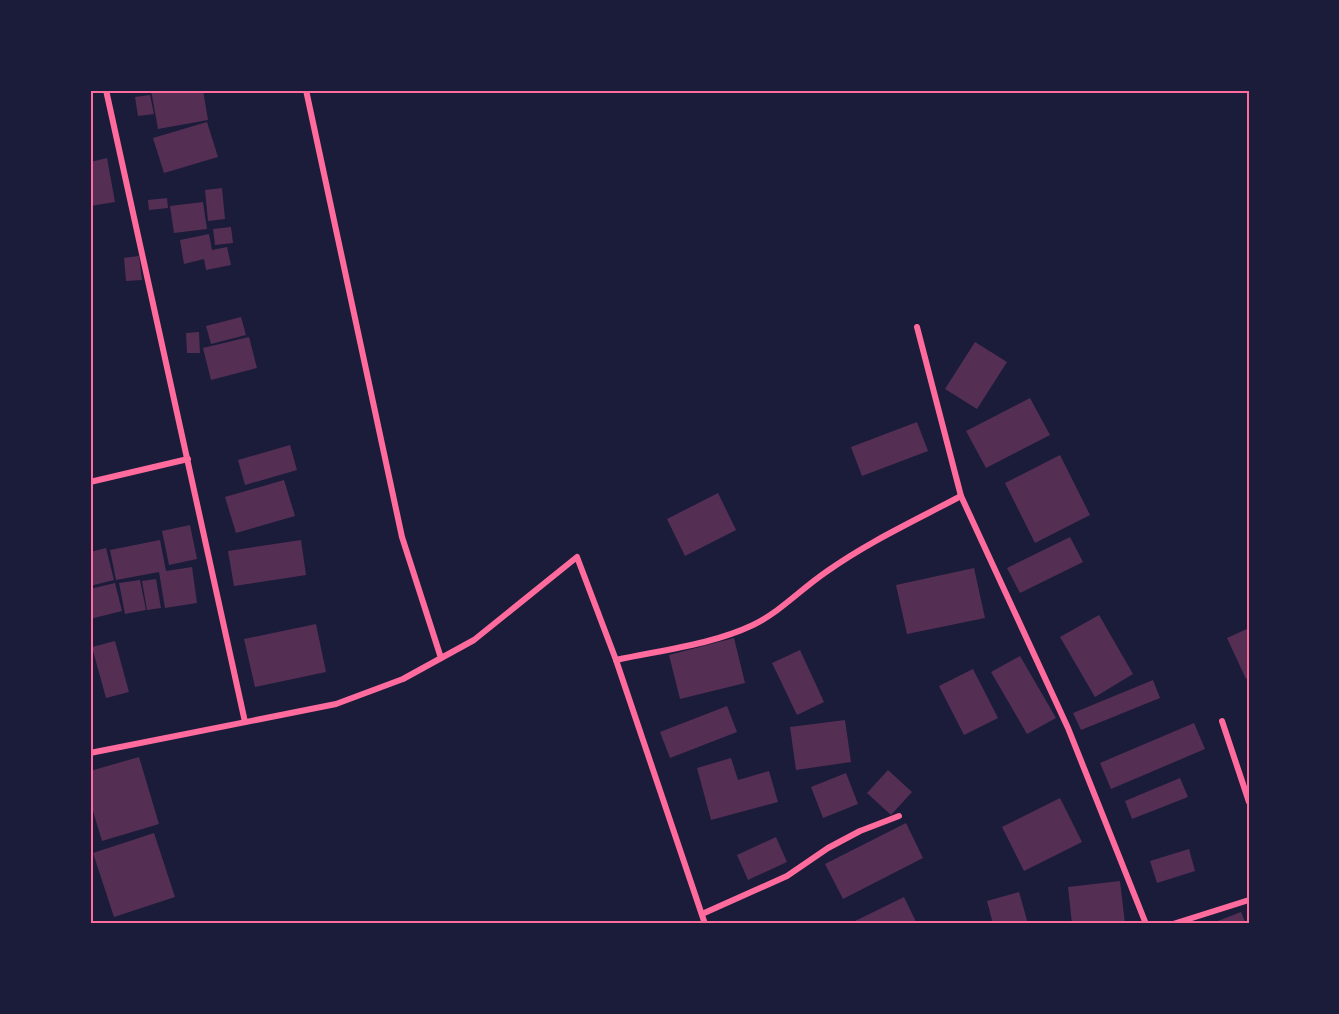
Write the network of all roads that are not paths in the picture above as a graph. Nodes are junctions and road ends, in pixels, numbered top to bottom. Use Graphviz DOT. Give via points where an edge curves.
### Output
graph roads {
  1 [pos="106,90"];
  2 [pos="306,90"];
  3 [pos="917,327"];
  4 [pos="188,459"];
  5 [pos="90,482"];
  6 [pos="961,496"];
  7 [pos="441,658"];
  8 [pos="616,660"];
  9 [pos="1222,721"];
  10 [pos="245,722"];
  11 [pos="90,753"];
  12 [pos="1249,802"];
  13 [pos="899,816"];
  14 [pos="1249,900"];
  15 [pos="702,914"];
  16 [pos="705,924"];
  17 [pos="1146,924"];
  18 [pos="1173,924"];
  1 -- 4 [label="street"];
  2 -- 7 [label="street" via="402,537"];
  3 -- 6 [label="street"];
  4 -- 5 [label="street"];
  4 -- 10 [label="street"];
  6 -- 8 [label="street" via="854,553 751,626 717,638"];
  6 -- 17 [label="street" via="1068,728"];
  7 -- 8 [label="street" via="474,640 577,557"];
  7 -- 10 [label="street" via="403,679 336,704"];
  8 -- 15 [label="street"];
  9 -- 12 [label="street"];
  10 -- 11 [label="street"];
  13 -- 15 [label="street" via="860,831 787,876"];
  14 -- 18 [label="street"];
  15 -- 16 [label="street"];
}
